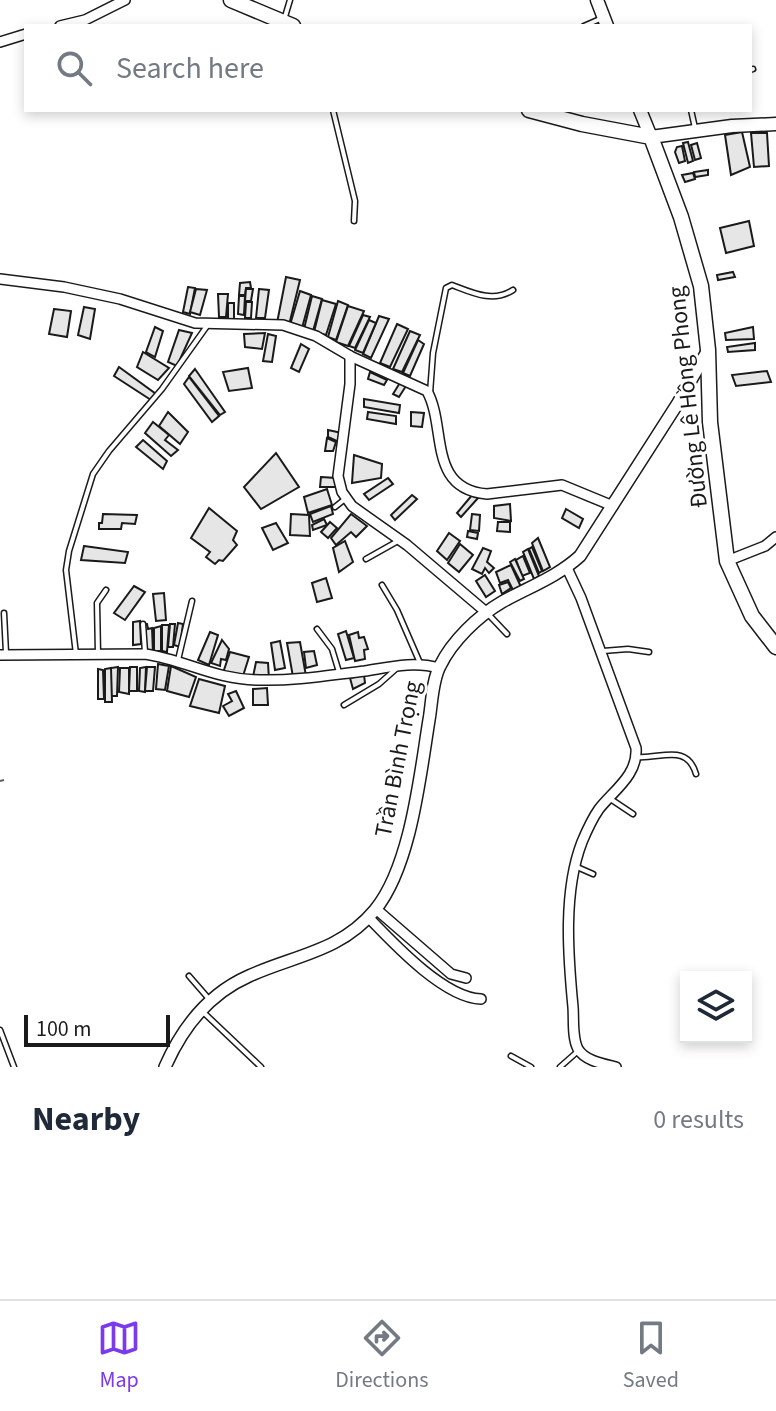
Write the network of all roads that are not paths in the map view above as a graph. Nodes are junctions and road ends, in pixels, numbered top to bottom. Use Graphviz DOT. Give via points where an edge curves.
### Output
graph roads {
  1 [pos="125,0"];
  2 [pos="231,0"];
  3 [pos="290,0"];
  4 [pos="597,0"];
  5 [pos="605,22"];
  6 [pos="86,23"];
  7 [pos="288,24"];
  8 [pos="24,35"];
  9 [pos="0,42"];
  10 [pos="333,112"];
  11 [pos="537,112"];
  12 [pos="641,112"];
  13 [pos="691,112"];
  14 [pos="776,124"];
  15 [pos="696,131"];
  16 [pos="651,137"];
  17 [pos="354,221"];
  18 [pos="0,279"];
  19 [pos="513,290"];
  20 [pos="208,323"];
  21 [pos="708,350"];
  22 [pos="350,356"];
  23 [pos="430,395"];
  24 [pos="345,499"];
  25 [pos="613,506"];
  26 [pos="335,507"];
  27 [pos="776,537"];
  28 [pos="400,540"];
  29 [pos="366,559"];
  30 [pos="727,561"];
  31 [pos="567,568"];
  32 [pos="382,585"];
  33 [pos="106,590"];
  34 [pos="192,601"];
  35 [pos="486,612"];
  36 [pos="4,613"];
  37 [pos="143,624"];
  38 [pos="317,629"];
  39 [pos="507,634"];
  40 [pos="776,647"];
  41 [pos="601,651"];
  42 [pos="649,652"];
  43 [pos="145,654"];
  44 [pos="3,655"];
  45 [pos="76,656"];
  46 [pos="99,656"];
  47 [pos="177,662"];
  48 [pos="420,663"];
  49 [pos="398,666"];
  50 [pos="439,668"];
  51 [pos="340,674"];
  52 [pos="344,705"];
  53 [pos="637,757"];
  54 [pos="696,774"];
  55 [pos="609,798"];
  56 [pos="633,814"];
  57 [pos="575,866"];
  58 [pos="593,874"];
  59 [pos="372,913"];
  60 [pos="189,976"];
  61 [pos="466,978"];
  62 [pos="481,999"];
  63 [pos="211,1001"];
  64 [pos="201,1009"];
  65 [pos="0,1030"];
  66 [pos="579,1050"];
  67 [pos="511,1056"];
  68 [pos="14,1067"];
  69 [pos="165,1067"];
  70 [pos="261,1067"];
  71 [pos="531,1067"];
  72 [pos="560,1067"];
  73 [pos="616,1067"];
  1 -- 6 [label="street"];
  2 -- 7 [label="main road"];
  3 -- 7 [label="lane"];
  4 -- 5 [label="main road"];
  8 -- 9 [label="street"];
  10 -- 17 [label="lane" via="355,201"];
  11 -- 16 [label="main road"];
  12 -- 16 [label="main road"];
  13 -- 15 [label="lane"];
  14 -- 15 [label="main road"];
  15 -- 16 [label="main road"];
  16 -- 21 [label="main road, Đường Lê Hồng Phong" via="701,286"];
  18 -- 20 [label="street" via="64,287"];
  19 -- 23 [label="lane" via="494,298 452,285 446,288"];
  20 -- 22 [label="street" via="283,325"];
  20 -- 45 [label="lane" via="93,474 66,570"];
  21 -- 25 [label="street, Trần Bình Trọng"];
  21 -- 30 [label="main road, Đường Lê Hồng Phong" via="710,422"];
  22 -- 23 [label="street"];
  22 -- 24 [label="street" via="338,476"];
  23 -- 25 [label="street" via="438,444 461,487 487,494 562,485"];
  24 -- 26 [label="lane"];
  24 -- 28 [label="street"];
  25 -- 31 [label="street, Trần Bình Trọng"];
  27 -- 30 [label="street"];
  28 -- 29 [label="lane"];
  28 -- 35 [label="street"];
  30 -- 40 [label="main road, Đường Lê Hồng Phong" via="752,616"];
  31 -- 35 [label="street, Trần Bình Trọng"];
  31 -- 41 [label="street"];
  32 -- 48 [label="lane"];
  33 -- 46 [label="lane" via="97,603"];
  34 -- 47 [label="lane"];
  35 -- 39 [label="lane"];
  35 -- 50 [label="street, Trần Bình Trọng"];
  36 -- 44 [label="lane"];
  37 -- 43 [label="lane"];
  38 -- 51 [label="lane" via="332,649"];
  41 -- 42 [label="lane"];
  41 -- 53 [label="street"];
  43 -- 46 [label="street"];
  43 -- 47 [label="street"];
  44 -- 45 [label="street"];
  45 -- 46 [label="street"];
  47 -- 51 [label="street" via="242,680"];
  48 -- 49 [label="street"];
  48 -- 50 [label="street"];
  49 -- 51 [label="street"];
  49 -- 52 [label="lane"];
  50 -- 59 [label="street, Trần Bình Trọng" via="401,859"];
  53 -- 54 [label="lane" via="681,754"];
  53 -- 55 [label="street" via="633,771"];
  55 -- 56 [label="lane"];
  55 -- 57 [label="street" via="591,822"];
  57 -- 58 [label="lane"];
  57 -- 66 [label="street" via="568,943"];
  59 -- 61 [label="street" via="451,974"];
  59 -- 62 [label="street" via="411,958 450,989"];
  59 -- 63 [label="street, Trần Bình Trọng" via="333,945 246,977"];
  60 -- 63 [label="lane"];
  63 -- 64 [label="street, Trần Bình Trọng"];
  64 -- 69 [label="street, Trần Bình Trọng" via="177,1040"];
  64 -- 70 [label="lane"];
  65 -- 68 [label="lane"];
  66 -- 72 [label="lane"];
  66 -- 73 [label="street"];
  67 -- 71 [label="lane"];
}
